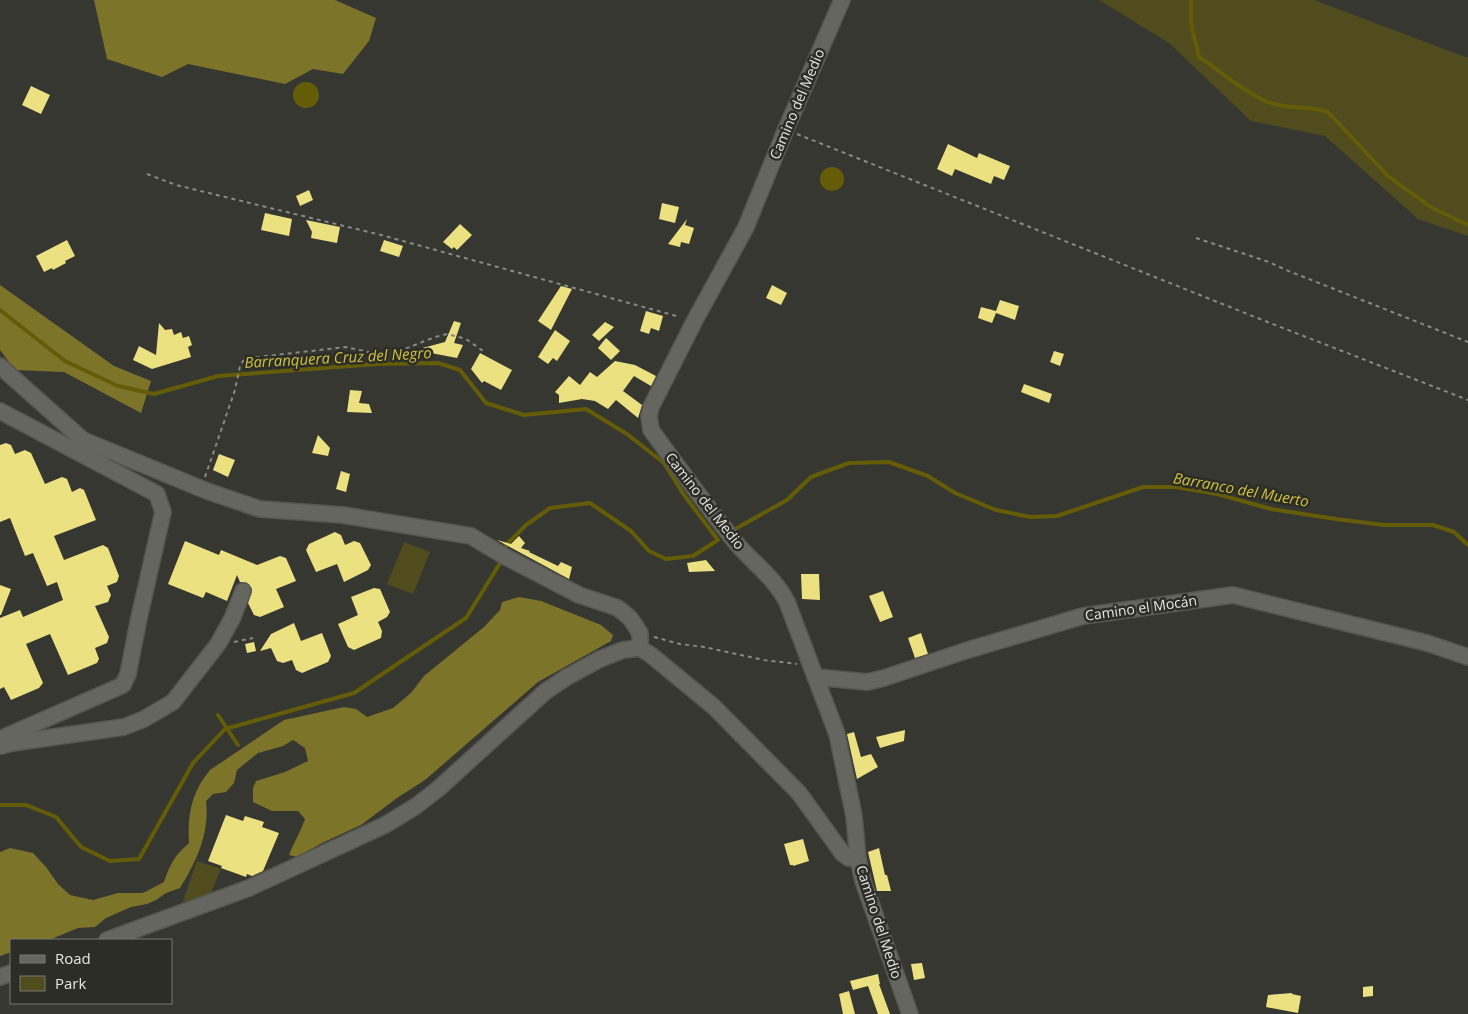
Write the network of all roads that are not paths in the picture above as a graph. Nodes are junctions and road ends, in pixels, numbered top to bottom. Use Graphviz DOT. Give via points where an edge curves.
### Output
graph roads {
  1 [pos="842,0"];
  2 [pos="0,366"];
  3 [pos="0,411"];
  4 [pos="243,591"];
  5 [pos="640,640"];
  6 [pos="1468,657"];
  7 [pos="813,671"];
  8 [pos="0,740"];
  9 [pos="0,746"];
  10 [pos="858,859"];
  11 [pos="110,939"];
  12 [pos="910,1014"];
  1 -- 7 [label="street, Camino del Medio" via="746,227 695,320 649,416 650,430 738,545 781,589"];
  2 -- 5 [label="street" via="83,440 260,509 343,515 471,536 579,595 618,608 630,618"];
  3 -- 8 [label="street" via="157,494 163,512 123,685"];
  4 -- 9 [label="street" via="218,644 173,702 124,727"];
  5 -- 10 [label="street" via="651,655 714,707 798,793 843,854"];
  5 -- 11 [label="street" via="546,691 438,789 385,825 249,888"];
  6 -- 7 [label="street, Camino el Mocán" via="1427,643 1233,595 1083,616 867,682"];
  7 -- 10 [label="street, Camino del Medio" via="837,734 854,816"];
  10 -- 12 [label="street, Camino del Medio"];
}
